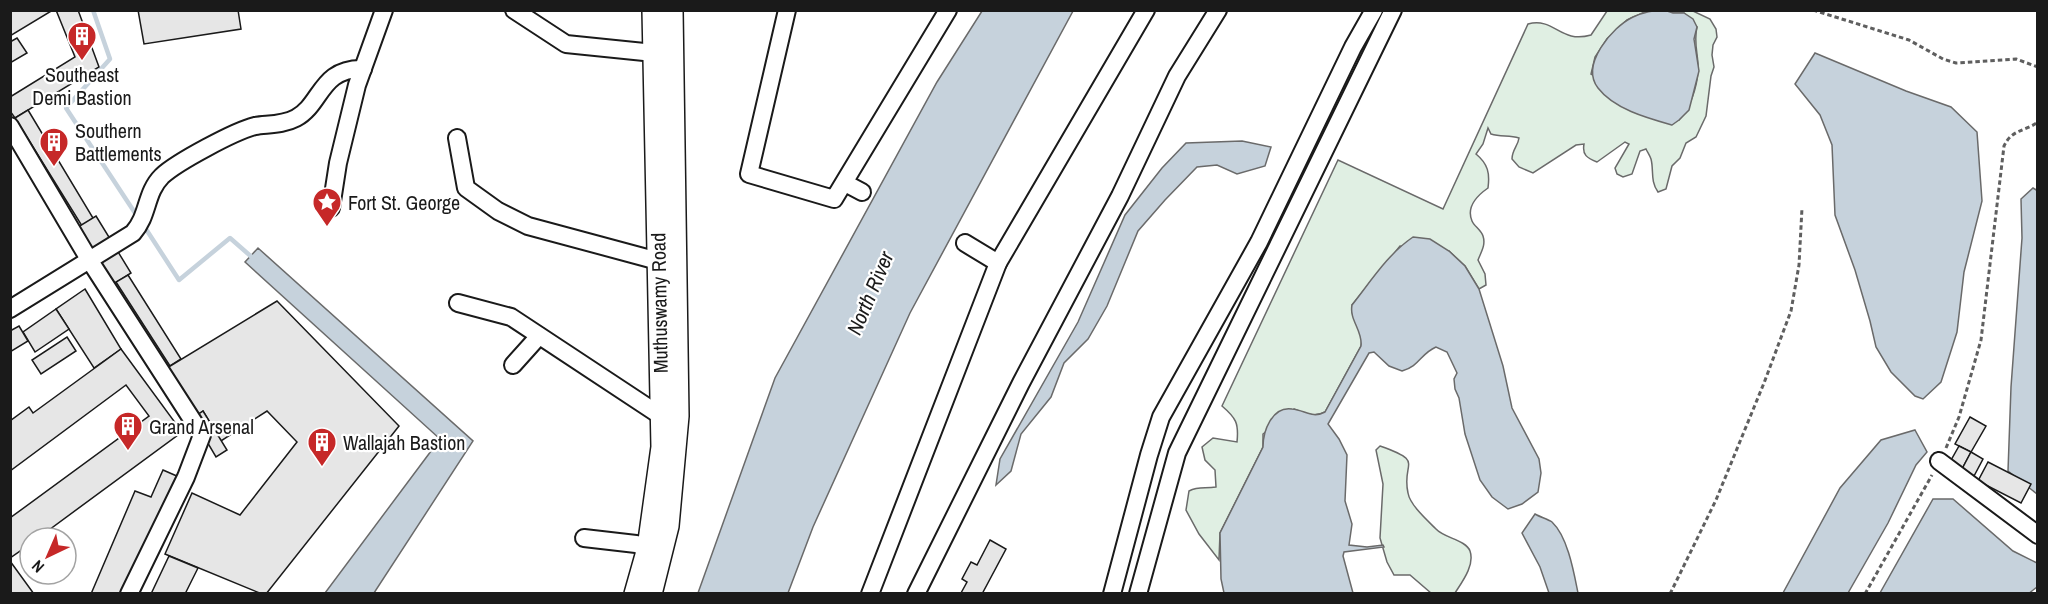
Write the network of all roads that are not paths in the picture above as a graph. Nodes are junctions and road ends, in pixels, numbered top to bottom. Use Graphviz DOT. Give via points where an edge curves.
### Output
graph roads {
  1 [pos="384,10"];
  2 [pos="514,10"];
  3 [pos="653,10"];
  4 [pos="672,10"];
  5 [pos="787,10"];
  6 [pos="948,10"];
  7 [pos="1146,10"];
  8 [pos="1218,10"];
  9 [pos="1374,10"];
  10 [pos="1393,10"];
  11 [pos="654,53"];
  12 [pos="363,69"];
  13 [pos="10,126"];
  14 [pos="457,138"];
  15 [pos="845,183"];
  16 [pos="862,192"];
  17 [pos="331,208"];
  18 [pos="965,243"];
  19 [pos="90,261"];
  20 [pos="658,261"];
  21 [pos="998,263"];
  22 [pos="458,303"];
  23 [pos="10,309"];
  24 [pos="539,336"];
  25 [pos="513,366"];
  26 [pos="661,416"];
  27 [pos="1939,461"];
  28 [pos="2037,536"];
  29 [pos="584,538"];
  30 [pos="654,550"];
  31 [pos="129,594"];
  32 [pos="636,594"];
  33 [pos="651,594"];
  34 [pos="870,594"];
  35 [pos="916,594"];
  36 [pos="1112,594"];
  37 [pos="1138,594"];
  1 -- 12 [label="street"];
  2 -- 11 [label="street" via="566,44"];
  3 -- 11 [label="main road, Muthuswamy Road"];
  4 -- 30 [label="main road, Muthuswamy Road" via="678,416 668,526"];
  5 -- 15 [label="street" via="749,174 834,199"];
  6 -- 15 [label="street"];
  7 -- 21 [label="street"];
  8 -- 35 [label="street" via="1177,75 1120,196"];
  9 -- 36 [label="street" via="1259,242 1161,417"];
  10 -- 37 [label="street" via="1177,453"];
  11 -- 20 [label="main road, Muthuswamy Road"];
  12 -- 17 [label="street" via="338,163"];
  12 -- 19 [label="street" via="347,70 328,82 295,119 237,133 180,163 162,176 151,191 141,222 128,237"];
  13 -- 19 [label="street"];
  14 -- 20 [label="street" via="466,189 498,211 528,226"];
  15 -- 16 [label="street"];
  18 -- 21 [label="street"];
  19 -- 23 [label="street"];
  19 -- 31 [label="street" via="202,435"];
  20 -- 26 [label="main road, Muthuswamy Road"];
  21 -- 34 [label="street"];
  22 -- 24 [label="street" via="512,318"];
  24 -- 25 [label="street"];
  24 -- 26 [label="street"];
  26 -- 30 [label="main road, Muthuswamy Road"];
  27 -- 28 [label="street"];
  29 -- 30 [label="street"];
  30 -- 32 [label="main road, Muthuswamy Road"];
  30 -- 33 [label="main road, Muthuswamy Road"];
}
